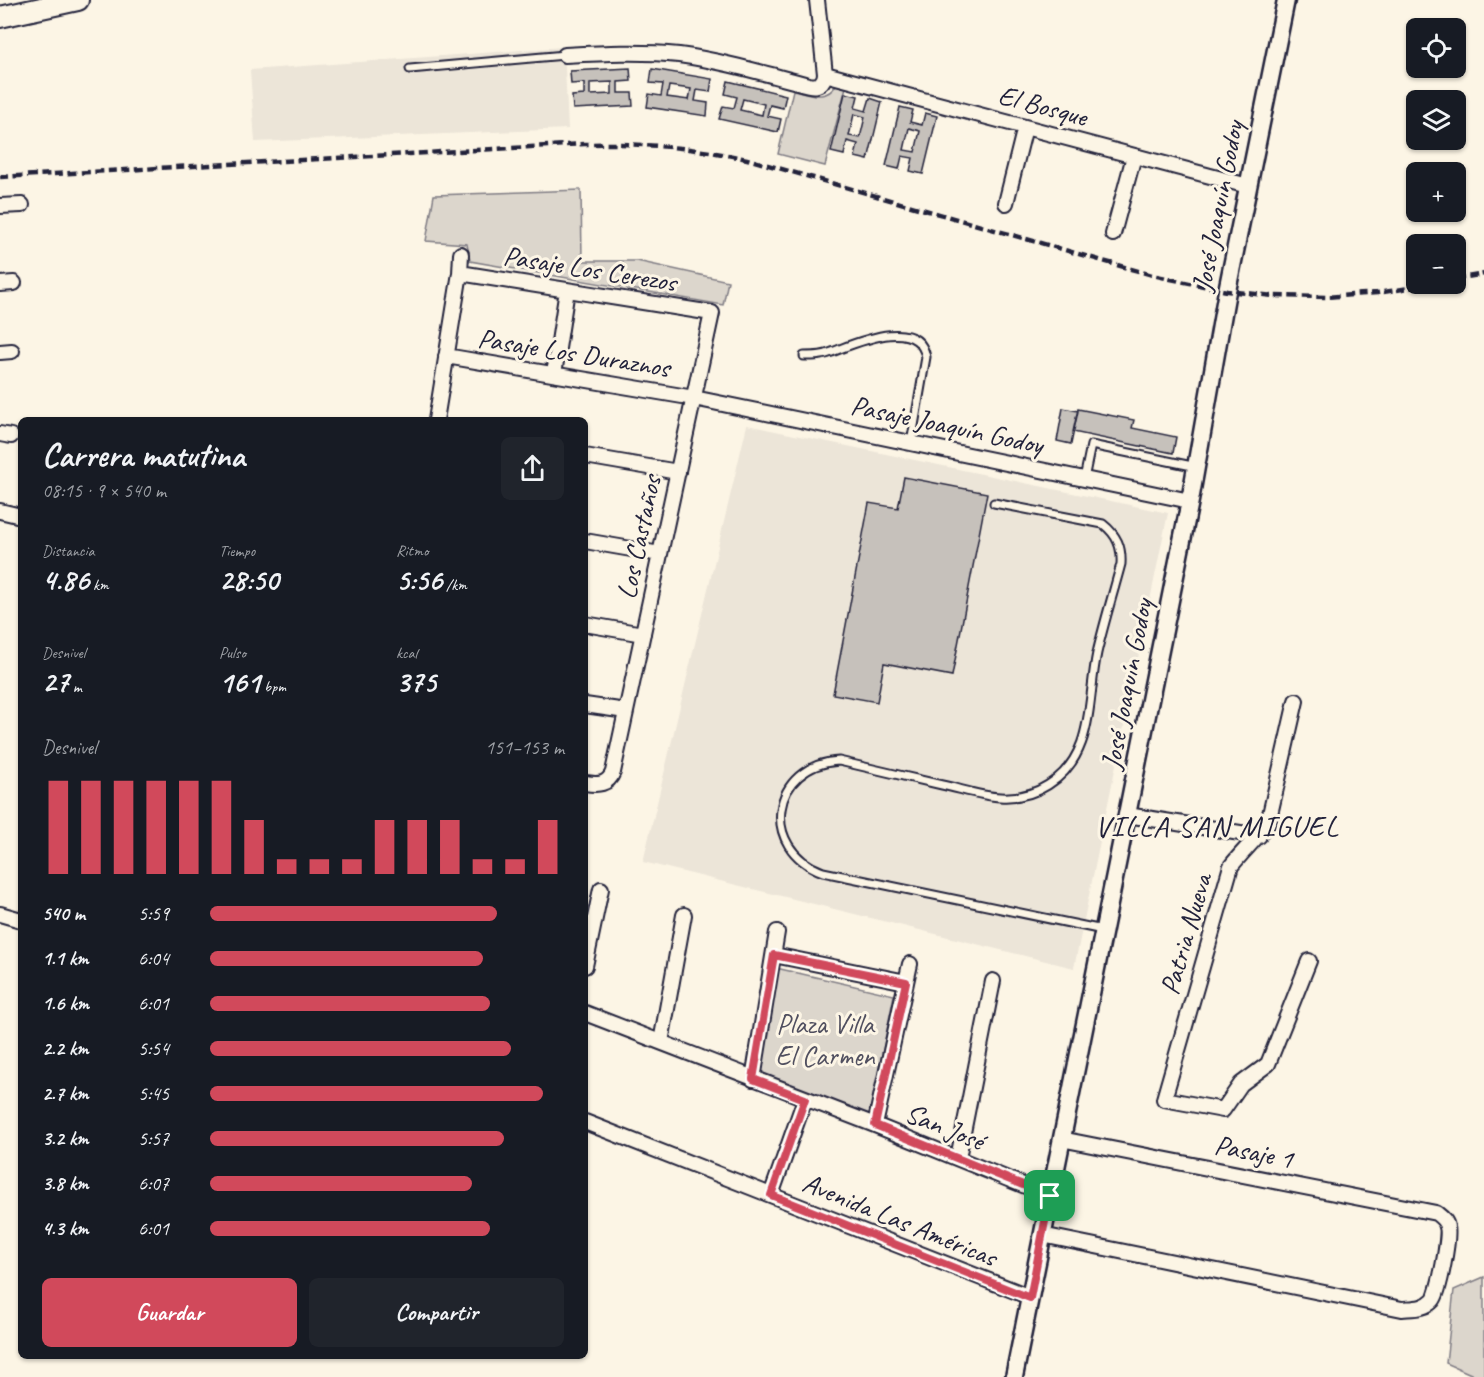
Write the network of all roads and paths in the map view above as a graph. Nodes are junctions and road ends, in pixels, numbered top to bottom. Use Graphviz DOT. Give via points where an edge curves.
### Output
graph roads {
  1 [pos="78,0"];
  2 [pos="817,0"];
  3 [pos="1286,0"];
  4 [pos="0,17"];
  5 [pos="565,55"];
  6 [pos="410,69"];
  7 [pos="825,74"];
  8 [pos="1026,127"];
  9 [pos="1134,156"];
  10 [pos="1248,186"];
  11 [pos="1006,203"];
  12 [pos="22,205"];
  13 [pos="0,206"];
  14 [pos="1113,234"];
  15 [pos="460,254"];
  16 [pos="460,273"];
  17 [pos="567,290"];
  18 [pos="712,313"];
  19 [pos="447,356"];
  20 [pos="804,356"];
  21 [pos="554,374"];
  22 [pos="693,398"];
  23 [pos="437,417"];
  24 [pos="911,443"];
  25 [pos="588,456"];
  26 [pos="1197,467"];
  27 [pos="678,471"];
  28 [pos="1084,479"];
  29 [pos="1190,501"];
  30 [pos="994,503"];
  31 [pos="0,511"];
  32 [pos="18,515"];
  33 [pos="588,542"];
  34 [pos="660,554"];
  35 [pos="588,625"];
  36 [pos="643,634"];
  37 [pos="1296,701"];
  38 [pos="588,705"];
  39 [pos="626,711"];
  40 [pos="588,783"];
  41 [pos="1127,815"];
  42 [pos="1259,836"];
  43 [pos="601,889"];
  44 [pos="0,914"];
  45 [pos="684,915"];
  46 [pos="18,919"];
  47 [pos="1104,930"];
  48 [pos="777,932"];
  49 [pos="588,952"];
  50 [pos="774,955"];
  51 [pos="1309,961"];
  52 [pos="910,964"];
  53 [pos="993,981"];
  54 [pos="906,982"];
  55 [pos="588,1013"];
  56 [pos="661,1042"];
  57 [pos="753,1079"];
  58 [pos="805,1099"];
  59 [pos="588,1123"];
  60 [pos="875,1125"];
  61 [pos="1062,1139"];
  62 [pos="958,1158"];
  63 [pos="771,1195"];
  64 [pos="1050,1196"];
  65 [pos="1042,1236"];
  66 [pos="1030,1298"];
  67 [pos="1014,1377"];
  1 -- 4 [label="main road"];
  2 -- 7 [label="street"];
  3 -- 10 [label="street, José Joaquín Godoy"];
  5 -- 6 [label="lane"];
  5 -- 7 [label="street" via="680,55 813,86 824,81"];
  7 -- 8 [label="street, El Bosque"];
  8 -- 9 [label="street, El Bosque"];
  8 -- 11 [label="street"];
  9 -- 10 [label="street, El Bosque"];
  9 -- 14 [label="street"];
  10 -- 26 [label="street, José Joaquín Godoy"];
  12 -- 13 [label="street"];
  15 -- 16 [label="street"];
  16 -- 17 [label="street, Pasaje Los Cerezos"];
  16 -- 19 [label="street"];
  17 -- 18 [label="street, Pasaje Los Cerezos"];
  17 -- 21 [label="street"];
  18 -- 22 [label="street, Los Castaños"];
  19 -- 21 [label="street, Pasaje Los Duraznos"];
  19 -- 23 [label="street"];
  20 -- 24 [label="lane" via="822,355 885,334 919,343 926,357"];
  21 -- 22 [label="street, Pasaje Los Duraznos"];
  22 -- 24 [label="street, Pasaje Joaquín Godoy"];
  22 -- 27 [label="street, Los Castaños"];
  24 -- 28 [label="street, Pasaje Joaquín Godoy"];
  25 -- 27 [label="street"];
  26 -- 28 [label="lane" via="1091,445"];
  26 -- 29 [label="street, José Joaquín Godoy"];
  27 -- 34 [label="street, Los Castaños"];
  28 -- 29 [label="street, Pasaje Joaquín Godoy"];
  29 -- 41 [label="street, José Joaquín Godoy"];
  30 -- 47 [label="lane" via="1103,524 1118,542 1120,564 1097,654 1085,735 1076,757 1050,784 1014,797 987,795 839,761 820,764 802,773 789,788 782,807 781,828 795,856 823,872"];
  31 -- 32 [label="street"];
  33 -- 34 [label="street"];
  34 -- 36 [label="street, Los Castaños"];
  35 -- 36 [label="street"];
  36 -- 39 [label="street, Los Castaños"];
  37 -- 42 [label="street, Patria Nueva" via="1268,823"];
  38 -- 39 [label="street"];
  39 -- 40 [label="street, Los Castaños" via="609,780"];
  41 -- 42 [label="street"];
  41 -- 47 [label="street, José Joaquín Godoy"];
  42 -- 51 [label="street, Patria Nueva" via="1231,867 1164,1099 1223,1110 1241,1084 1268,1064"];
  43 -- 49 [label="street"];
  44 -- 46 [label="street"];
  45 -- 56 [label="street"];
  47 -- 61 [label="street, José Joaquín Godoy"];
  48 -- 50 [label="street"];
  50 -- 54 [label="street"];
  50 -- 57 [label="street"];
  52 -- 54 [label="street"];
  53 -- 62 [label="street"];
  54 -- 60 [label="street"];
  55 -- 56 [label="street, San José"];
  56 -- 57 [label="street, San José"];
  57 -- 58 [label="street, San José"];
  58 -- 60 [label="street, San José"];
  58 -- 63 [label="street"];
  59 -- 63 [label="street, Avenida Las Américas"];
  60 -- 62 [label="street, San José"];
  61 -- 64 [label="street, José Joaquín Godoy"];
  61 -- 65 [label="street, Pasaje 1" via="1436,1213 1446,1221 1447,1244 1435,1298 1421,1308 1402,1308"];
  62 -- 64 [label="street, San José"];
  63 -- 66 [label="street, Avenida Las Américas"];
  64 -- 65 [label="street, José Joaquín Godoy"];
  65 -- 66 [label="street, José Joaquín Godoy"];
  66 -- 67 [label="street, José Joaquín Godoy"];
}
